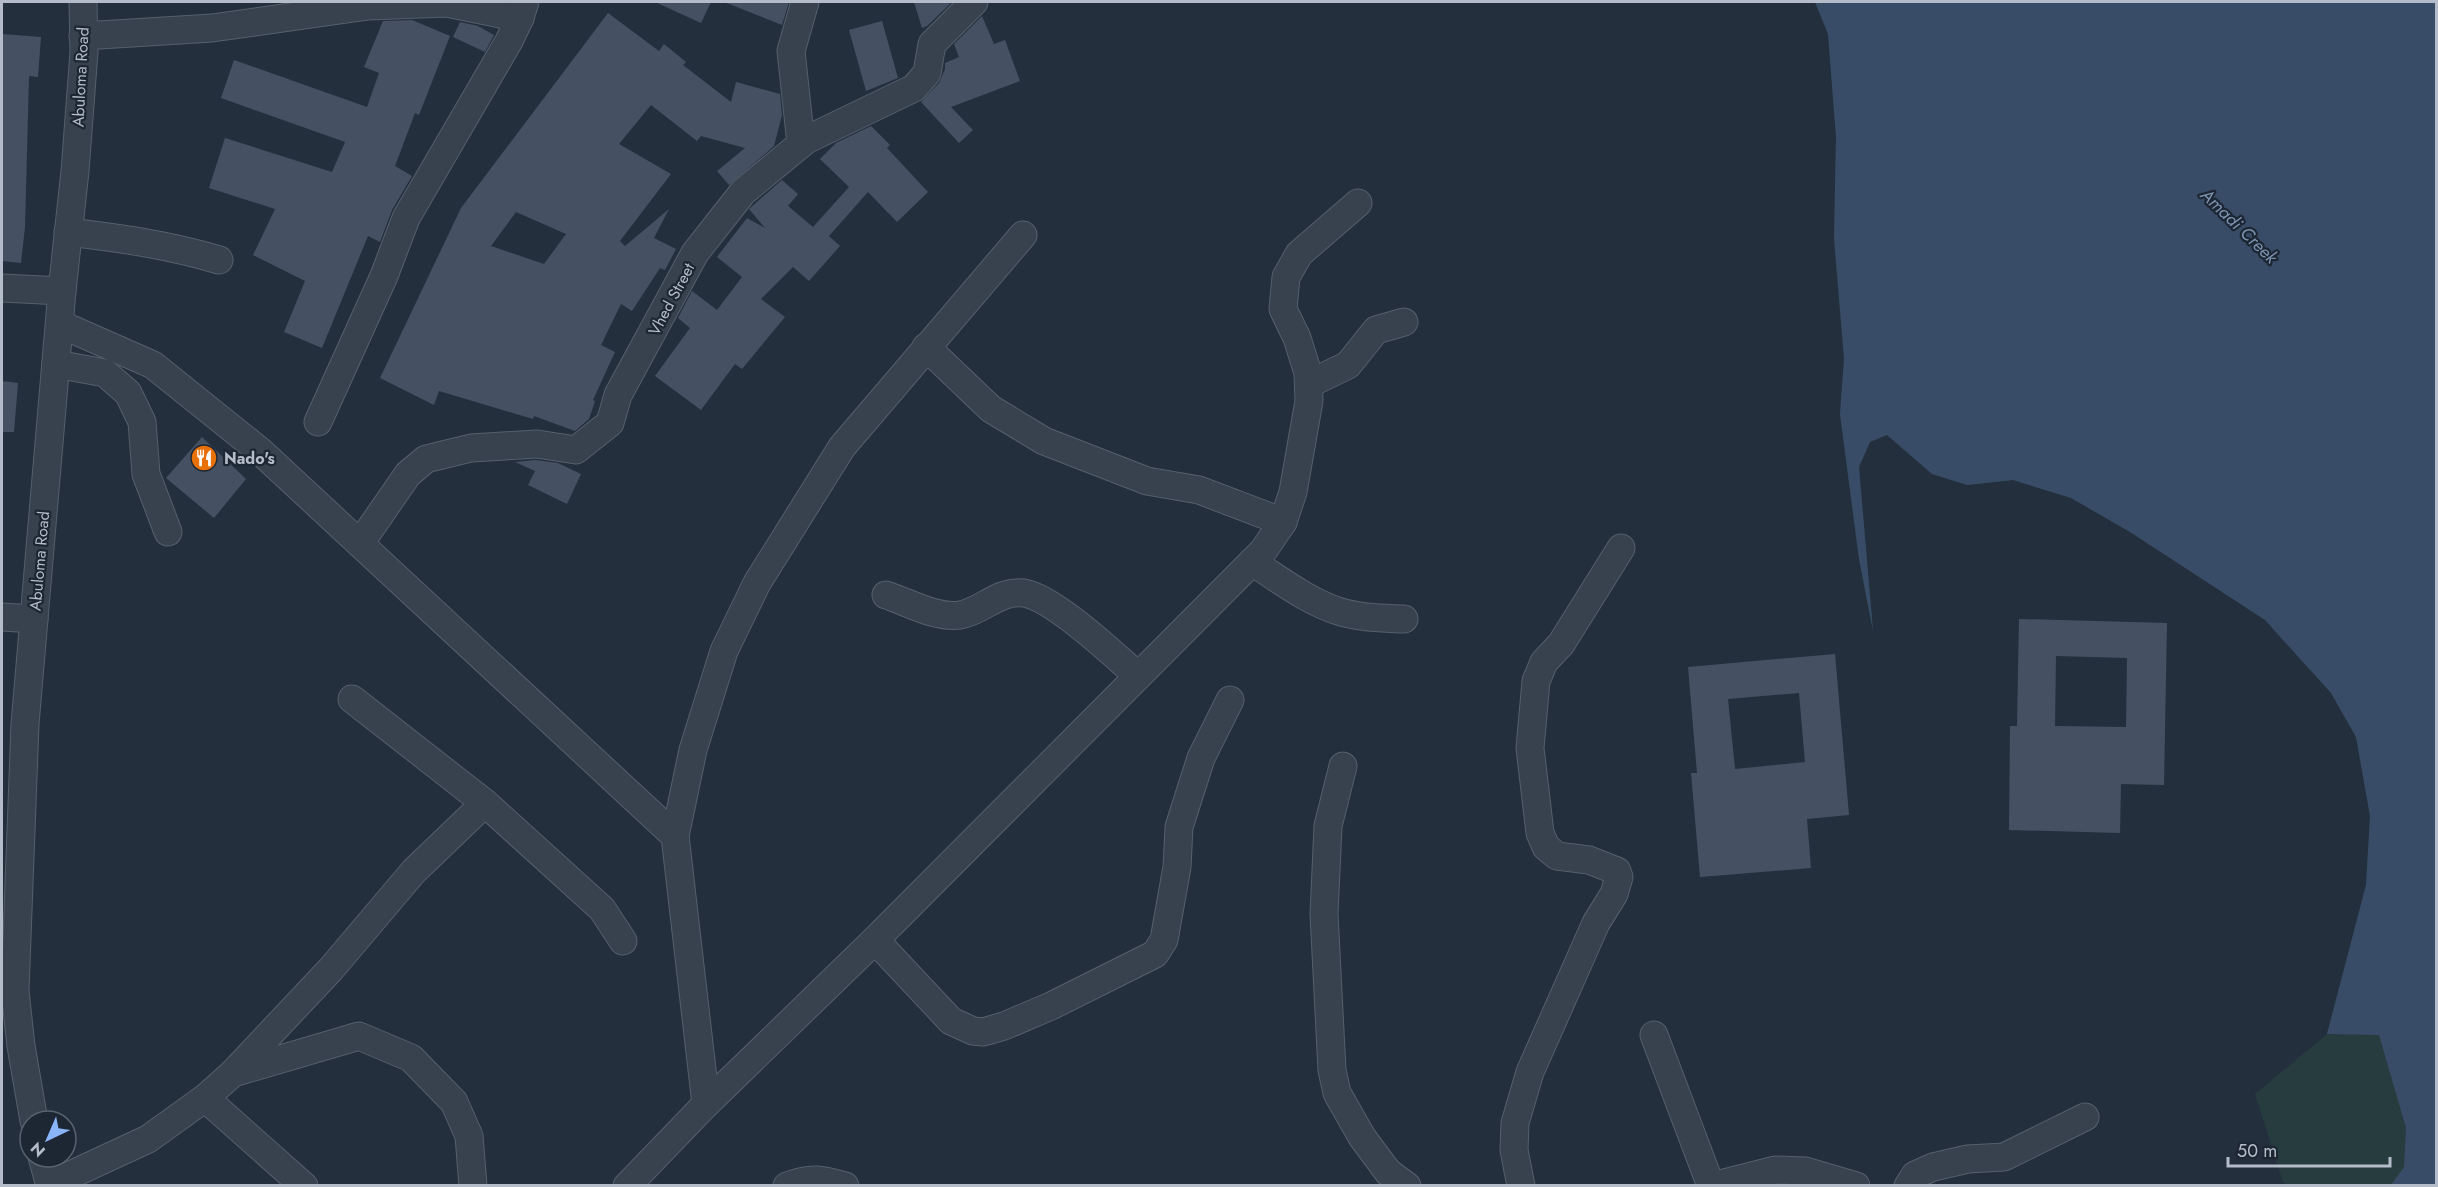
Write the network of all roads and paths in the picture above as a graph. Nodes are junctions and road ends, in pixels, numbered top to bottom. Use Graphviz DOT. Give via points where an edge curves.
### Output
graph roads {
  1 [pos="82,2"];
  2 [pos="805,2"];
  3 [pos="974,2"];
  4 [pos="523,10"];
  5 [pos="83,36"];
  6 [pos="801,144"];
  7 [pos="1358,203"];
  8 [pos="68,232"];
  9 [pos="1023,235"];
  10 [pos="219,261"];
  11 [pos="2,288"];
  12 [pos="62,291"];
  13 [pos="1404,322"];
  14 [pos="60,324"];
  15 [pos="926,347"];
  16 [pos="56,364"];
  17 [pos="1309,384"];
  18 [pos="318,422"];
  19 [pos="1283,522"];
  20 [pos="168,532"];
  21 [pos="361,542"];
  22 [pos="1620,548"];
  23 [pos="1252,562"];
  24 [pos="886,595"];
  25 [pos="2,617"];
  26 [pos="1404,619"];
  27 [pos="34,620"];
  28 [pos="1138,676"];
  29 [pos="352,699"];
  30 [pos="1230,700"];
  31 [pos="1343,766"];
  32 [pos="485,802"];
  33 [pos="675,836"];
  34 [pos="875,940"];
  35 [pos="624,941"];
  36 [pos="8,991"];
  37 [pos="1654,1035"];
  38 [pos="233,1073"];
  39 [pos="205,1098"];
  40 [pos="706,1104"];
  41 [pos="32,1109"];
  42 [pos="2085,1117"];
  43 [pos="45,1169"];
  44 [pos="49,1185"];
  45 [pos="304,1185"];
  46 [pos="473,1185"];
  47 [pos="627,1185"];
  48 [pos="787,1185"];
  49 [pos="845,1185"];
  50 [pos="1407,1185"];
  51 [pos="1521,1185"];
  52 [pos="1712,1185"];
  53 [pos="1856,1185"];
  54 [pos="1908,1185"];
  1 -- 5 [label="street, Abuloma Road"];
  2 -- 6 [label="street" via="791,51"];
  3 -- 6 [label="street, Vhed Street" via="932,44 927,73 914,88"];
  4 -- 5 [label="street" via="447,3 368,6 212,28"];
  4 -- 18 [label="street" via="406,219"];
  5 -- 8 [label="street, Abuloma Road"];
  6 -- 21 [label="street, Vhed Street" via="743,192 696,253 618,395 610,423 576,450 537,444 471,448 426,459 408,474"];
  7 -- 17 [label="street" via="1299,254 1286,277 1283,309 1297,338"];
  8 -- 10 [label="street" via="137,240"];
  8 -- 12 [label="street, Abuloma Road"];
  9 -- 15 [label="street"];
  11 -- 12 [label="street"];
  12 -- 14 [label="street, Abuloma Road"];
  13 -- 17 [label="street" via="1377,330 1348,365"];
  14 -- 16 [label="street, Abuloma Road"];
  14 -- 21 [label="street" via="153,365 260,450"];
  15 -- 19 [label="street" via="991,409 1044,441 1147,481 1199,490"];
  15 -- 33 [label="street" via="842,447 757,583 724,651 693,750"];
  16 -- 20 [label="street" via="105,374 128,393 142,422 146,474"];
  16 -- 27 [label="street, Abuloma Road"];
  17 -- 19 [label="street" via="1293,492"];
  19 -- 23 [label="street"];
  21 -- 33 [label="street"];
  22 -- 51 [label="street" via="1560,644 1544,662 1536,681 1530,748 1540,833 1546,847 1557,856 1610,867 1619,878 1530,1072 1515,1123 1514,1150"];
  23 -- 26 [label="street" via="1339,612"];
  23 -- 28 [label="street"];
  24 -- 28 [label="street" via="943,615 960,615 1001,595 1024,593 1046,601"];
  25 -- 27 [label="street"];
  27 -- 36 [label="street, Abuloma Road"];
  28 -- 34 [label="street"];
  29 -- 32 [label="street"];
  30 -- 34 [label="street" via="1201,758 1179,827 1177,867 1166,930 1155,954 1051,1006 983,1032 951,1021"];
  31 -- 50 [label="street" via="1328,826 1324,914 1332,1070 1337,1093 1362,1137 1388,1172"];
  32 -- 35 [label="street" via="602,909"];
  32 -- 38 [label="street" via="414,871 331,969"];
  33 -- 40 [label="street"];
  34 -- 40 [label="street"];
  36 -- 41 [label="street, Abuloma Road"];
  37 -- 52 [label="street"];
  38 -- 39 [label="street"];
  38 -- 46 [label="street" via="359,1036 411,1059 454,1102 469,1136"];
  39 -- 44 [label="street" via="148,1139"];
  39 -- 45 [label="street"];
  40 -- 47 [label="street"];
  42 -- 54 [label="street" via="2004,1156 1933,1167 1915,1175"];
  43 -- 44 [label="street"];
  48 -- 49 [label="street" via="806,1179"];
  52 -- 53 [label="street" via="1775,1170 1805,1171"];
}
